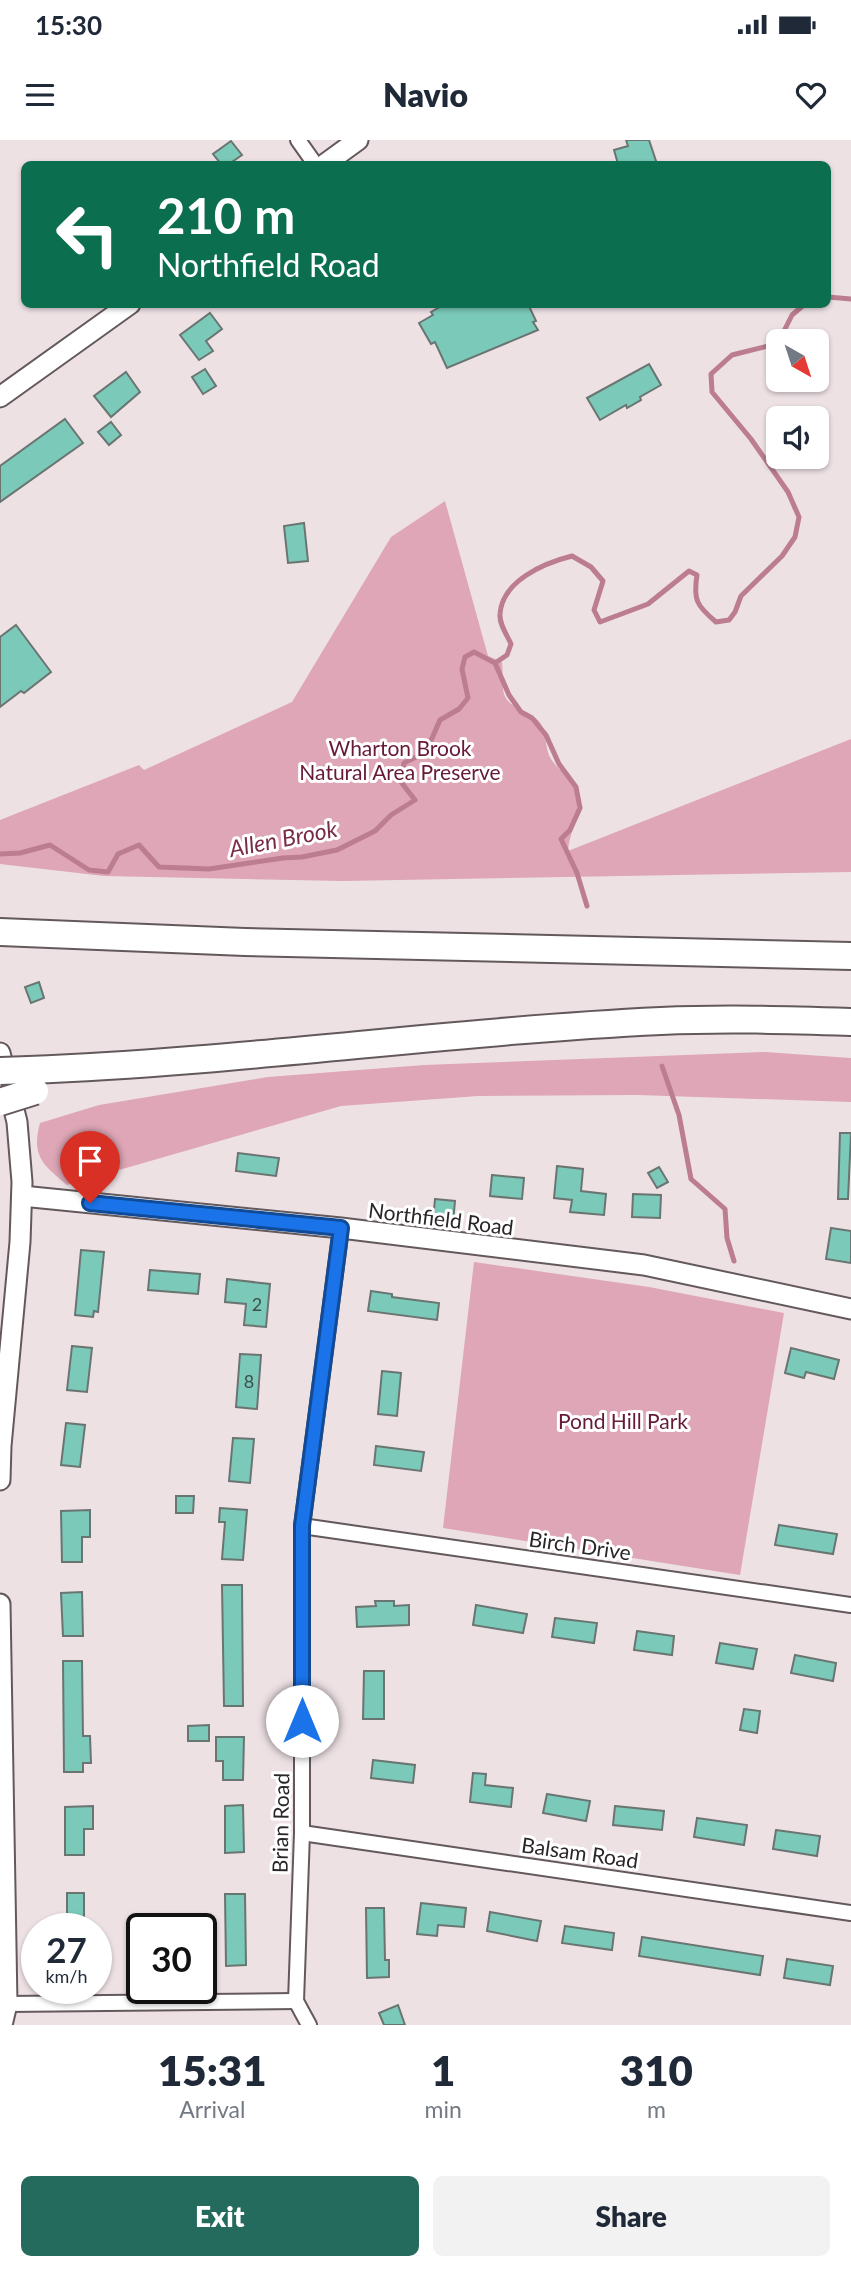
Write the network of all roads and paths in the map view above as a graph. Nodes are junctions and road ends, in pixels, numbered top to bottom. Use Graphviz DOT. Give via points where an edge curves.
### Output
graph roads {
  1 [pos="298,140"];
  2 [pos="358,140"];
  3 [pos="313,161"];
  4 [pos="329,161"];
  5 [pos="124,308"];
  6 [pos="0,397"];
  7 [pos="4,931"];
  8 [pos="851,956"];
  9 [pos="851,1022"];
  10 [pos="0,1053"];
  11 [pos="0,1071"];
  12 [pos="32,1080"];
  13 [pos="0,1102"];
  14 [pos="22,1196"];
  15 [pos="341,1228"];
  16 [pos="851,1309"];
  17 [pos="0,1480"];
  18 [pos="302,1526"];
  19 [pos="0,1604"];
  20 [pos="851,1605"];
  21 [pos="302,1833"];
  22 [pos="851,1913"];
  23 [pos="296,2001"];
  24 [pos="6,2004"];
  25 [pos="2,2025"];
  26 [pos="309,2025"];
  1 -- 3 [label="street"];
  2 -- 4 [label="main road"];
  5 -- 6 [label="main road"];
  7 -- 8 [label="highway" via="245,942"];
  9 -- 12 [label="highway" via="625,1023 145,1064"];
  10 -- 14 [label="main road" via="17,1122"];
  11 -- 12 [label="highway, bridge"];
  12 -- 13 [label="highway, bridge"];
  14 -- 15 [label="main road, Northfield Road"];
  14 -- 17 [label="main road"];
  15 -- 16 [label="main road, Northfield Road" via="644,1265"];
  15 -- 18 [label="street, Brian Road"];
  18 -- 20 [label="street, Birch Drive"];
  18 -- 21 [label="street, Brian Road"];
  19 -- 24 [label="main road"];
  21 -- 22 [label="street, Balsam Road"];
  21 -- 23 [label="street, Brian Road"];
  23 -- 24 [label="street"];
  23 -- 26 [label="street"];
  24 -- 25 [label="main road"];
}
